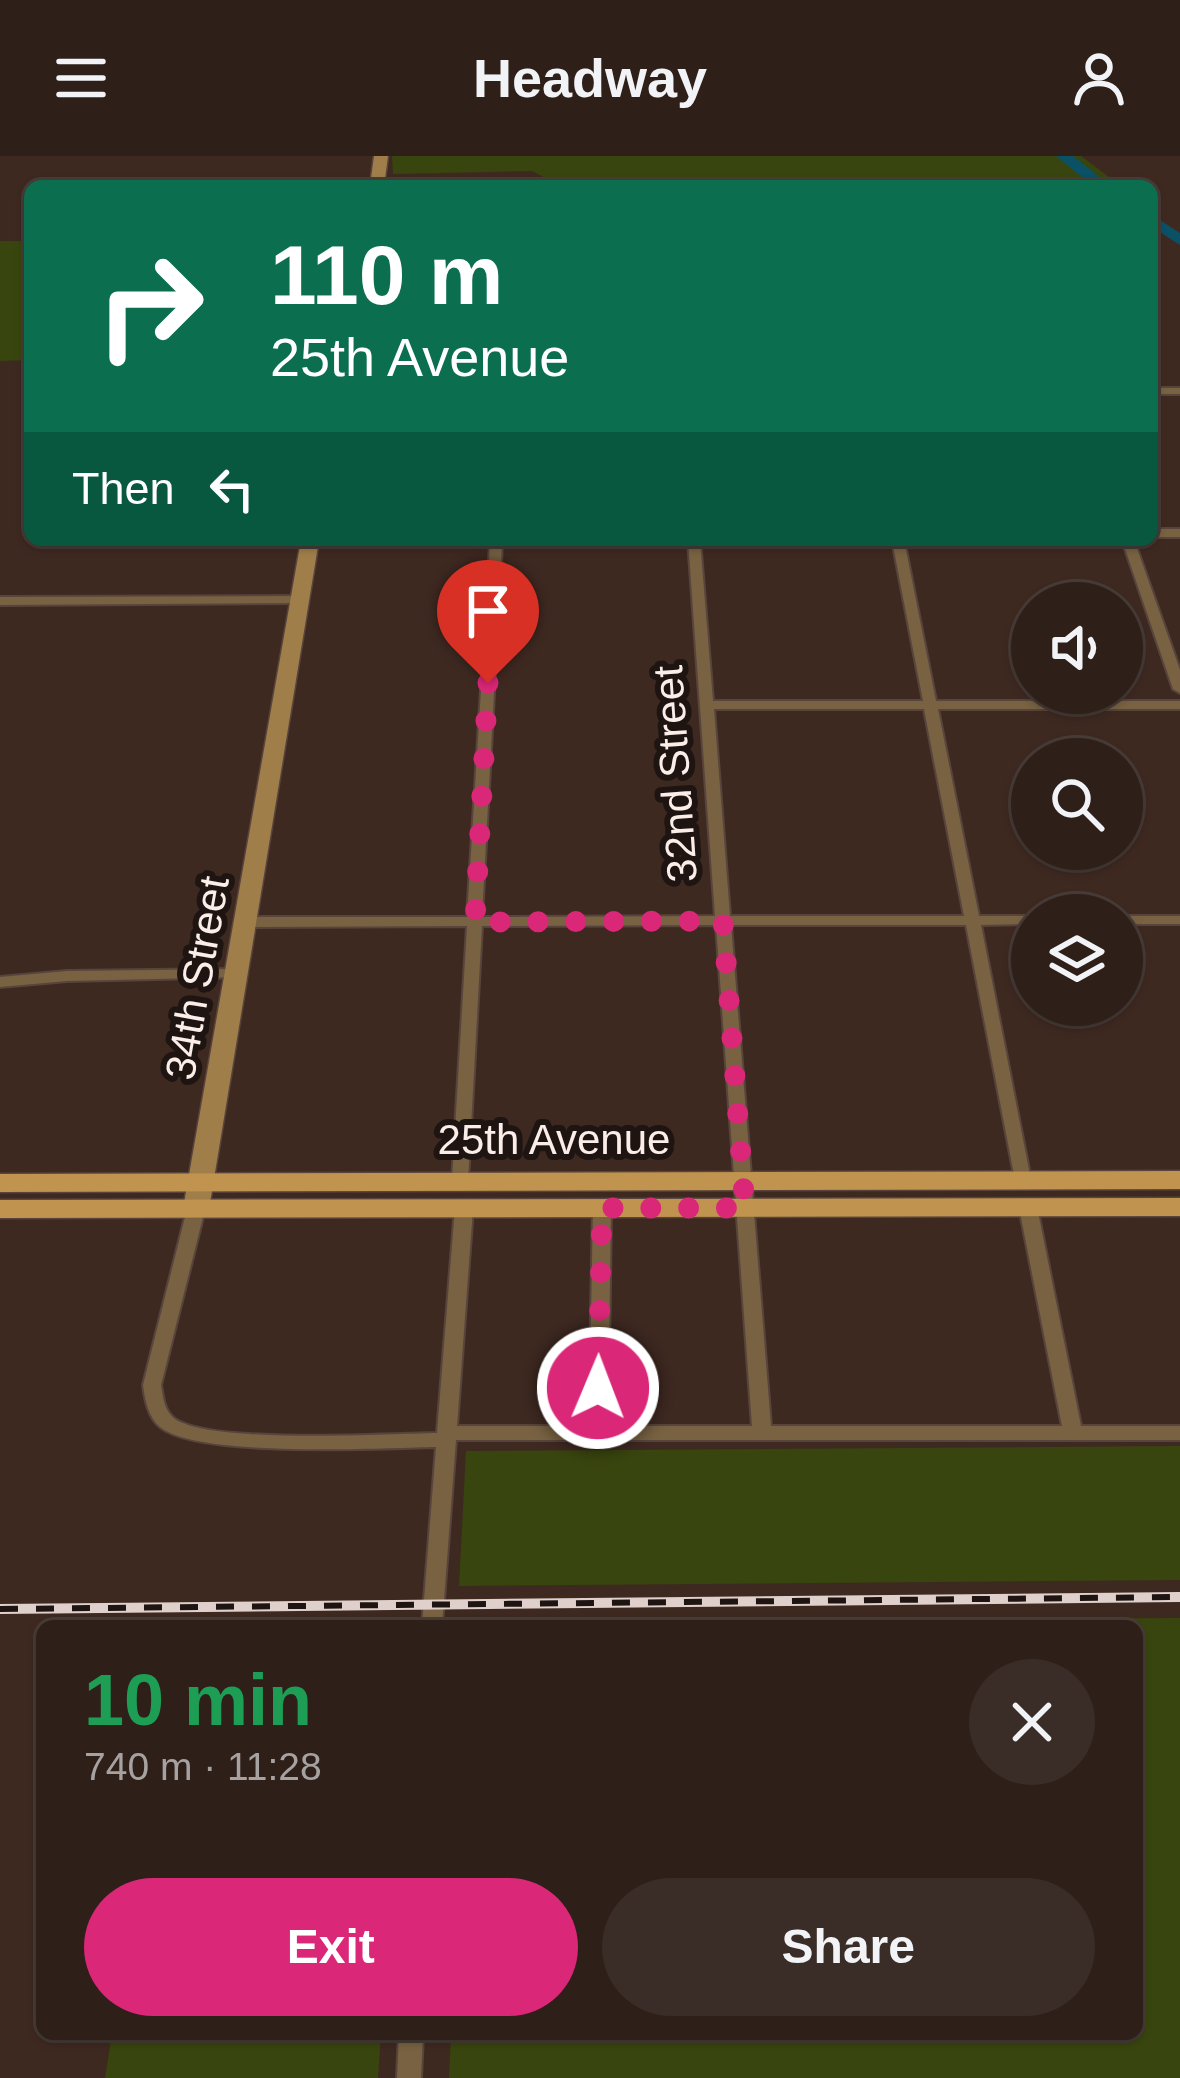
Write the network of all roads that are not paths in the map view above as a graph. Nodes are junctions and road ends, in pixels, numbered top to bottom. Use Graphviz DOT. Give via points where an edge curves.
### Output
graph roads {
  1 [pos="309,546"];
  2 [pos="496,546"];
  3 [pos="694,546"];
  4 [pos="899,546"];
  5 [pos="1130,546"];
  6 [pos="299,600"];
  7 [pos="0,601"];
  8 [pos="1180,689"];
  9 [pos="706,705"];
  10 [pos="929,705"];
  11 [pos="1180,705"];
  12 [pos="972,920"];
  13 [pos="1011,920"];
  14 [pos="1143,920"];
  15 [pos="1180,920"];
  16 [pos="723,921"];
  17 [pos="247,922"];
  18 [pos="475,922"];
  19 [pos="239,974"];
  20 [pos="0,982"];
  21 [pos="1180,1180"];
  22 [pos="0,1183"];
  23 [pos="744,1194"];
  24 [pos="1026,1194"];
  25 [pos="462,1195"];
  26 [pos="198,1196"];
  27 [pos="1180,1207"];
  28 [pos="602,1208"];
  29 [pos="0,1209"];
  30 [pos="598,1433"];
  31 [pos="762,1433"];
  32 [pos="1073,1433"];
  33 [pos="1180,1433"];
  34 [pos="446,1437"];
  35 [pos="432,1620"];
  36 [pos="411,2040"];
  37 [pos="409,2078"];
  1 -- 6 [label="street, 34th Street"];
  2 -- 18 [label="street"];
  3 -- 9 [label="street, 32nd Street"];
  4 -- 10 [label="street"];
  5 -- 8 [label="street"];
  6 -- 7 [label="street"];
  6 -- 17 [label="street, 34th Street"];
  9 -- 10 [label="street"];
  9 -- 16 [label="street, 32nd Street"];
  10 -- 11 [label="street"];
  10 -- 12 [label="street"];
  12 -- 13 [label="street"];
  12 -- 16 [label="street"];
  12 -- 24 [label="street"];
  14 -- 15 [label="street"];
  16 -- 18 [label="street"];
  16 -- 23 [label="street, 32nd Street"];
  17 -- 18 [label="street"];
  17 -- 19 [label="street, 34th Street"];
  18 -- 25 [label="street"];
  19 -- 20 [label="street"];
  19 -- 26 [label="street, 34th Street"];
  21 -- 24 [label="main road, 25th Avenue"];
  22 -- 26 [label="main road, 25th Avenue"];
  23 -- 24 [label="main road, 25th Avenue"];
  23 -- 25 [label="main road, 25th Avenue"];
  23 -- 28 [label="main road, 25th Avenue"];
  23 -- 31 [label="street, 32nd Street"];
  24 -- 27 [label="main road, 25th Avenue"];
  24 -- 32 [label="street"];
  25 -- 26 [label="main road, 25th Avenue"];
  25 -- 28 [label="main road, 25th Avenue"];
  25 -- 34 [label="street"];
  26 -- 29 [label="main road, 25th Avenue"];
  26 -- 34 [label="street, 34th Street" via="152,1384 165,1422 211,1438"];
  28 -- 30 [label="street"];
  30 -- 31 [label="street"];
  30 -- 34 [label="street"];
  31 -- 32 [label="street"];
  32 -- 33 [label="street"];
  34 -- 35 [label="street"];
  36 -- 37 [label="street"];
}
